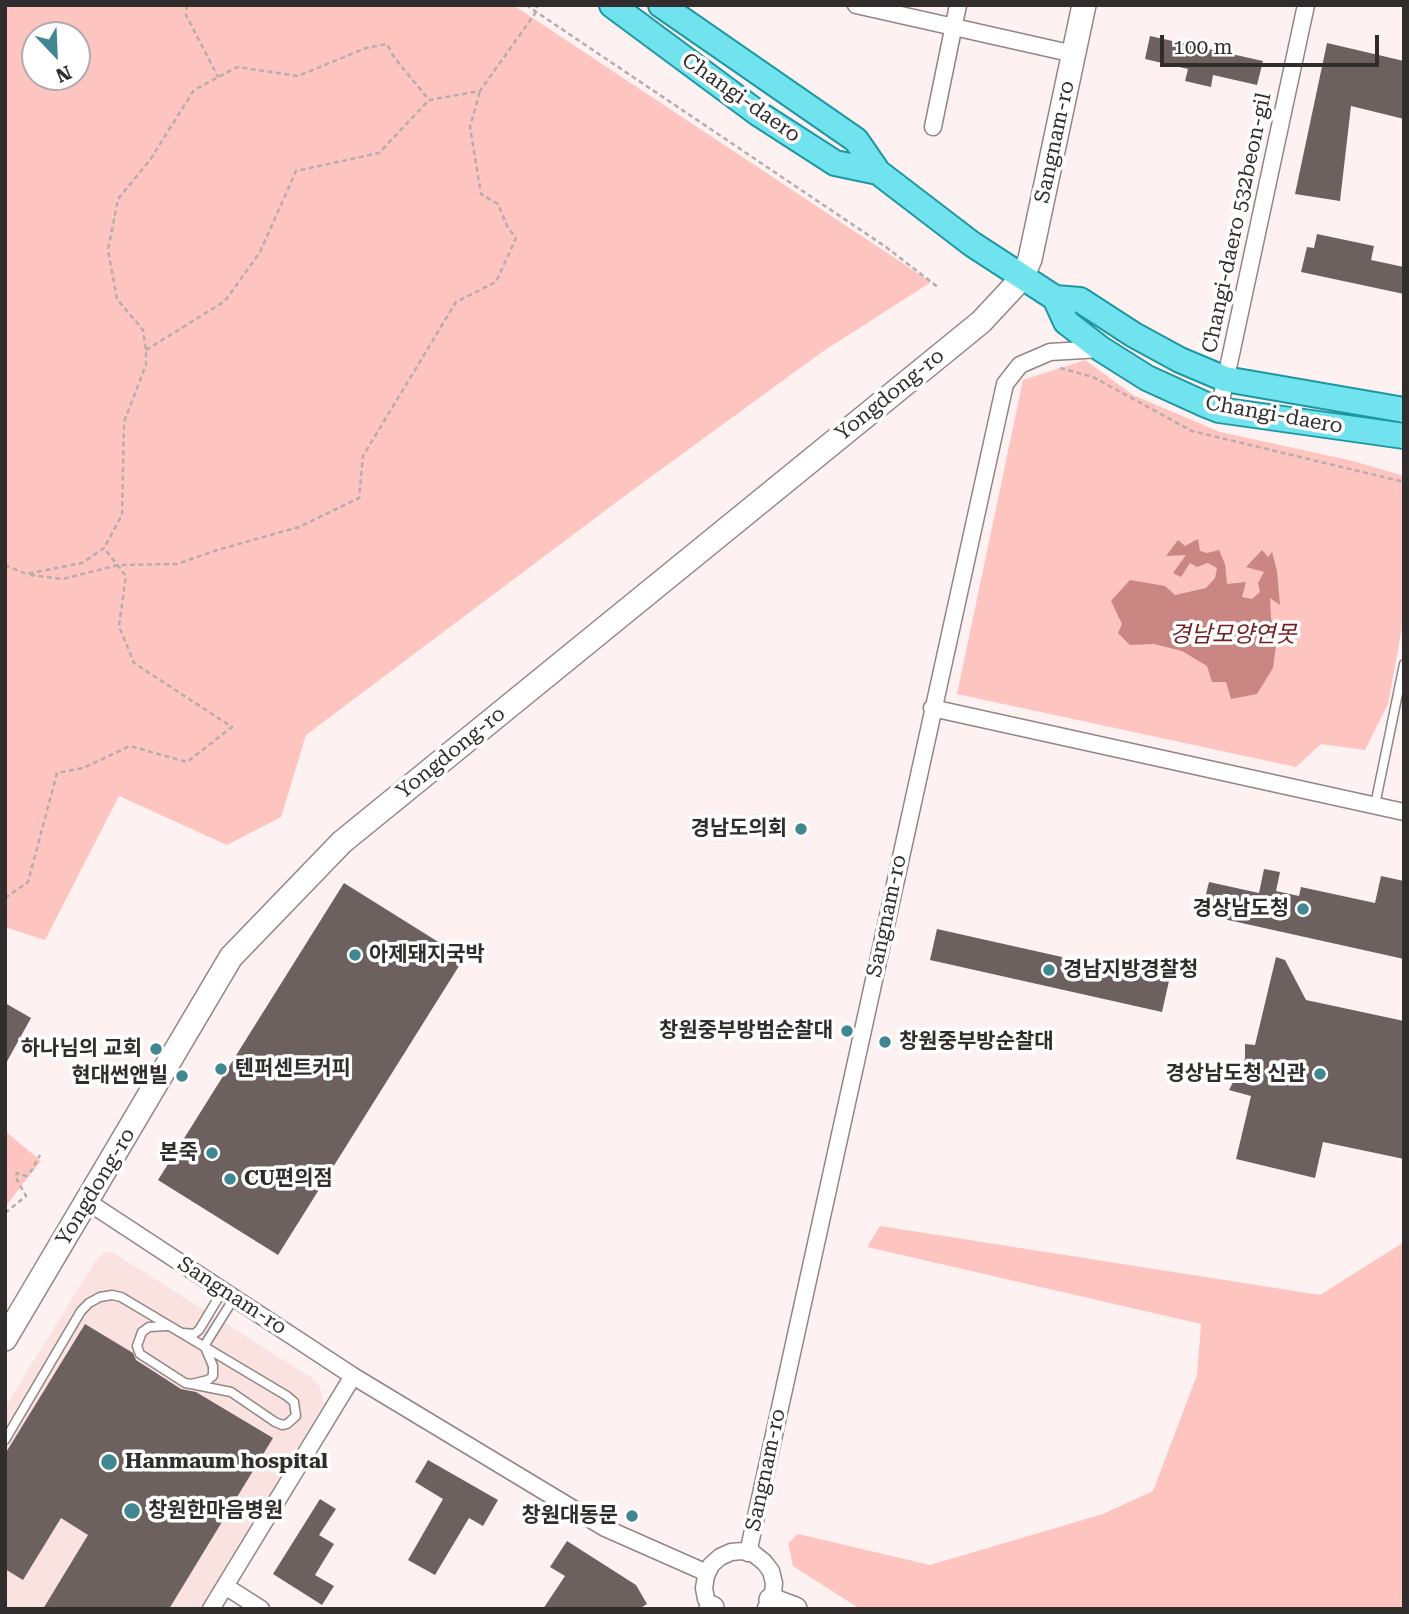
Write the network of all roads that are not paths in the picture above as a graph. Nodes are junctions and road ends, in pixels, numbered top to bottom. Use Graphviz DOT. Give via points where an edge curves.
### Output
graph roads {
  1 [pos="612,5"];
  2 [pos="661,5"];
  3 [pos="856,5"];
  4 [pos="958,5"];
  5 [pos="1084,5"];
  6 [pos="1306,5"];
  7 [pos="953,27"];
  8 [pos="1074,54"];
  9 [pos="933,127"];
  10 [pos="878,172"];
  11 [pos="1022,278"];
  12 [pos="1055,298"];
  13 [pos="1101,349"];
  14 [pos="1225,379"];
  15 [pos="1219,410"];
  16 [pos="1404,410"];
  17 [pos="1404,436"];
  18 [pos="1404,664"];
  19 [pos="932,708"];
  20 [pos="1374,805"];
  21 [pos="1404,811"];
  22 [pos="88,1202"];
  23 [pos="229,1294"];
  24 [pos="171,1327"];
  25 [pos="5,1339"];
  26 [pos="205,1347"];
  27 [pos="353,1376"];
  28 [pos="191,1384"];
  29 [pos="5,1440"];
  30 [pos="748,1553"];
  31 [pos="707,1573"];
  32 [pos="225,1586"];
  33 [pos="768,1604"];
  34 [pos="211,1609"];
  35 [pos="261,1609"];
  36 [pos="712,1609"];
  37 [pos="794,1609"];
  1 -- 10 [label="main road, Changi-daero" via="759,114 835,163"];
  2 -- 10 [label="main road, Changi-daero" via="856,140"];
  3 -- 7 [label="street"];
  4 -- 7 [label="street"];
  5 -- 8 [label="street, Sangnam-ro"];
  6 -- 14 [label="street, Changi-daero 532beon-gil"];
  7 -- 8 [label="street"];
  7 -- 9 [label="street"];
  8 -- 11 [label="street, Sangnam-ro"];
  10 -- 11 [label="main road, Changi-daero"];
  11 -- 12 [label="main road, Changi-daero"];
  11 -- 22 [label="street, Yongdong-ro" via="981,322 342,842 231,957"];
  12 -- 13 [label="main road, Changi-daero" via="1066,323"];
  12 -- 14 [label="main road, Changi-daero" via="1080,300 1145,342"];
  13 -- 15 [label="main road, Changi-daero" via="1147,379"];
  13 -- 19 [label="street, Sangnam-ro" via="1050,352 1020,365 1005,384"];
  14 -- 15 [label="street, Changi-daero 532beon-gil"];
  14 -- 16 [label="main road, Changi-daero"];
  15 -- 17 [label="main road, Changi-daero"];
  18 -- 20 [label="lane"];
  19 -- 20 [label="street"];
  19 -- 30 [label="street, Sangnam-ro"];
  20 -- 21 [label="street"];
  22 -- 23 [label="street, Sangnam-ro"];
  22 -- 25 [label="street, Yongdong-ro"];
  23 -- 24 [label="lane" via="194,1334"];
  23 -- 26 [label="lane"];
  23 -- 27 [label="street, Sangnam-ro"];
  24 -- 26 [label="lane"];
  24 -- 28 [label="lane" via="149,1327 137,1346 144,1358"];
  24 -- 29 [label="lane" via="121,1297 112,1295 89,1303"];
  26 -- 28 [label="lane" via="213,1376"];
  26 -- 28 [label="lane" via="287,1396 294,1402 296,1416 282,1425 231,1392"];
  27 -- 31 [label="street, Sangnam-ro" via="605,1528"];
  27 -- 32 [label="street"];
  30 -- 31 [label="street" via="720,1557"];
  30 -- 33 [label="street" via="771,1571 774,1583"];
  31 -- 36 [label="street" via="704,1588"];
  32 -- 34 [label="street"];
  32 -- 35 [label="street"];
  33 -- 37 [label="street"];
}
